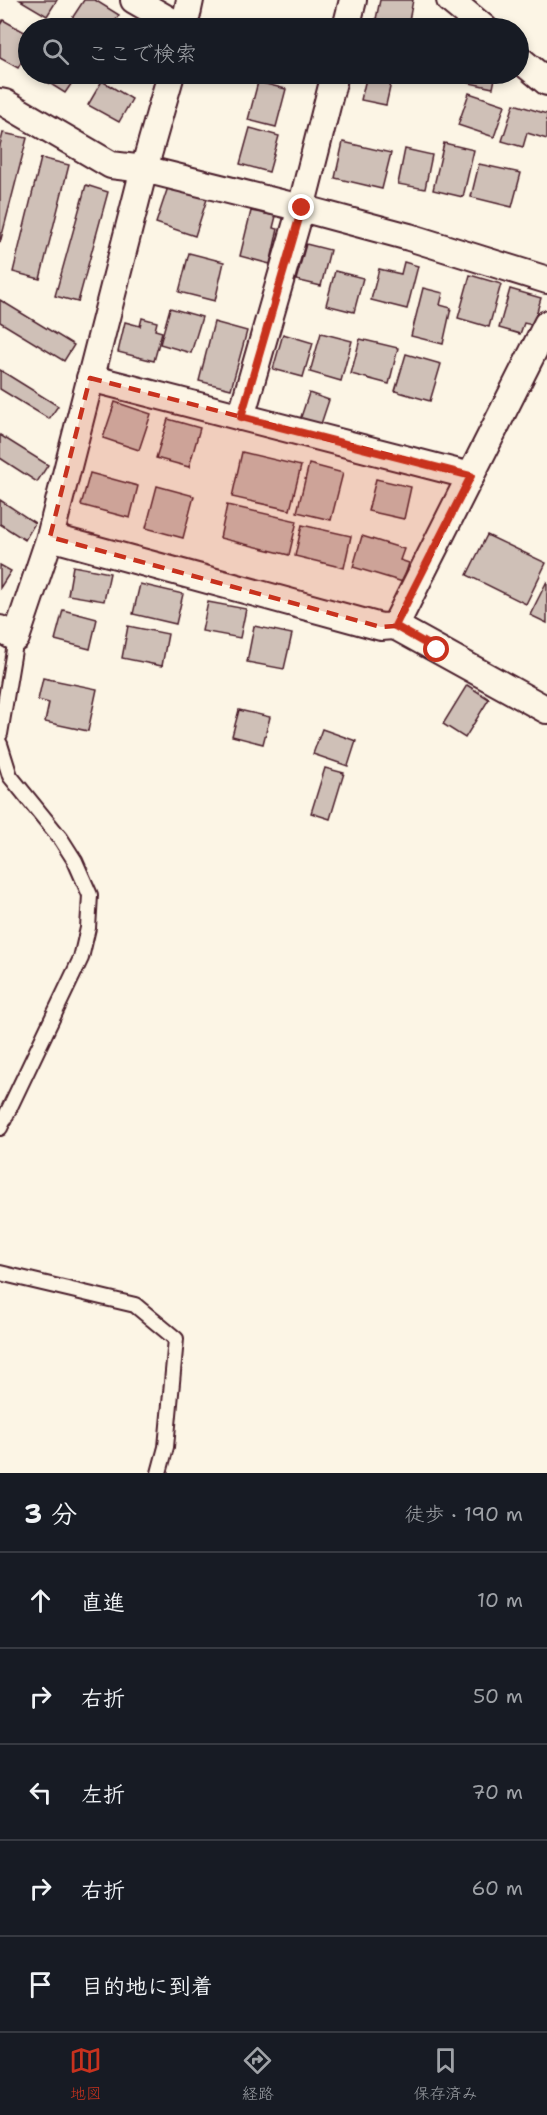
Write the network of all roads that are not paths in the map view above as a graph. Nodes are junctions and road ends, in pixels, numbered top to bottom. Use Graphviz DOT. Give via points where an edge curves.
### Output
graph roads {
  1 [pos="134,0"];
  2 [pos="190,0"];
  3 [pos="353,0"];
  4 [pos="450,0"];
  5 [pos="166,18"];
  6 [pos="186,18"];
  7 [pos="348,18"];
  8 [pos="472,18"];
  9 [pos="529,67"];
  10 [pos="547,82"];
  11 [pos="168,84"];
  12 [pos="333,84"];
  13 [pos="0,102"];
  14 [pos="144,169"];
  15 [pos="302,208"];
  16 [pos="547,280"];
  17 [pos="547,324"];
  18 [pos="90,378"];
  19 [pos="241,417"];
  20 [pos="471,476"];
  21 [pos="50,537"];
  22 [pos="395,626"];
  23 [pos="8,633"];
  24 [pos="547,710"];
  25 [pos="0,734"];
  26 [pos="0,744"];
  27 [pos="0,1128"];
  28 [pos="0,1273"];
  29 [pos="159,1473"];
  1 -- 5 [label="street"];
  2 -- 6 [label="street"];
  3 -- 7 [label="street"];
  4 -- 8 [label="street"];
  9 -- 10 [label="street"];
  11 -- 14 [label="street"];
  12 -- 15 [label="street"];
  13 -- 14 [label="street" via="111,165"];
  14 -- 15 [label="street"];
  14 -- 18 [label="street"];
  15 -- 16 [label="street"];
  15 -- 19 [label="street"];
  17 -- 20 [label="street"];
  18 -- 19 [label="street"];
  18 -- 21 [label="street"];
  19 -- 20 [label="street"];
  20 -- 22 [label="street"];
  21 -- 22 [label="street" via="381,627"];
  21 -- 23 [label="street"];
  22 -- 24 [label="street"];
  23 -- 25 [label="lane"];
  26 -- 27 [label="lane" via="10,776 61,839 90,895 81,958"];
  28 -- 29 [label="lane" via="135,1305 176,1339 166,1447"];
}
